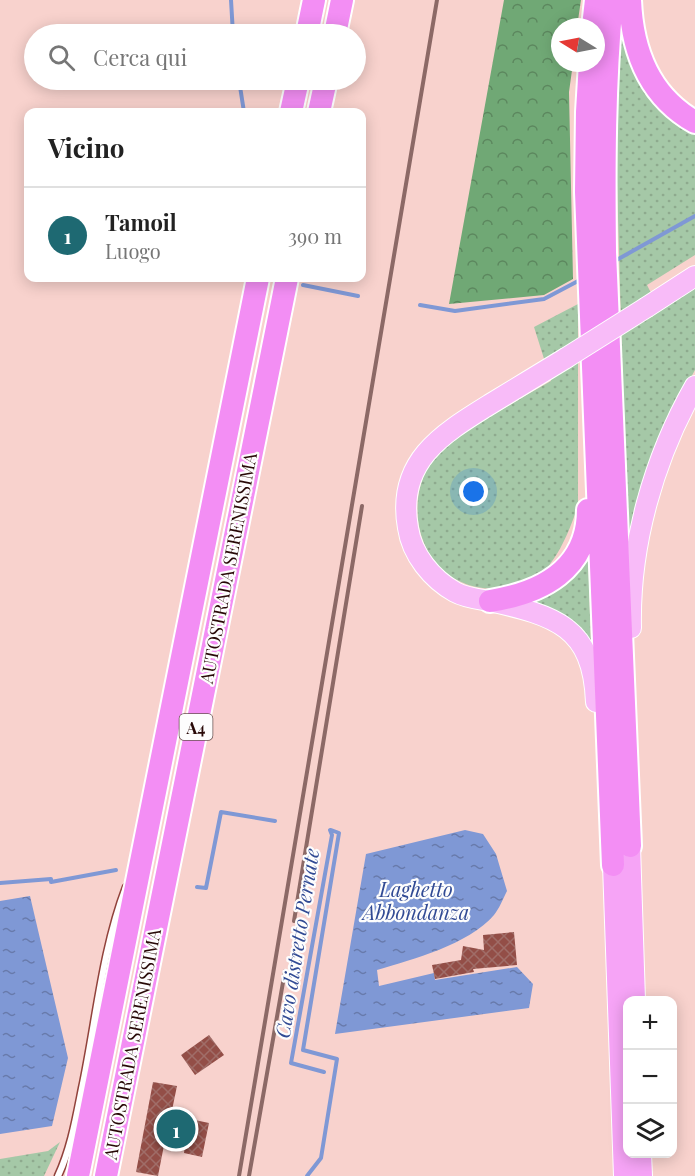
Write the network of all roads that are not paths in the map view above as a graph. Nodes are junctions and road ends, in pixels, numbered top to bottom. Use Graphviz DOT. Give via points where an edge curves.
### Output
graph roads {
  1 [pos="314,0"];
  2 [pos="342,0"];
  3 [pos="596,0"];
  4 [pos="612,0"];
  5 [pos="630,0"];
  6 [pos="594,18"];
  7 [pos="309,24"];
  8 [pos="337,24"];
  9 [pos="590,72"];
  10 [pos="296,90"];
  11 [pos="324,90"];
  12 [pos="292,108"];
  13 [pos="320,108"];
  14 [pos="695,122"];
  15 [pos="598,270"];
  16 [pos="695,276"];
  17 [pos="257,282"];
  18 [pos="286,282"];
  19 [pos="593,362"];
  20 [pos="695,386"];
  21 [pos="490,601"];
  22 [pos="146,830"];
  23 [pos="630,846"];
  24 [pos="613,865"];
  25 [pos="635,996"];
  26 [pos="641,1158"];
  27 [pos="58,1176"];
  28 [pos="78,1176"];
  29 [pos="106,1176"];
  30 [pos="624,1176"];
  31 [pos="642,1176"];
  1 -- 7 [label="highway"];
  2 -- 8 [label="highway"];
  3 -- 6 [label="highway"];
  4 -- 15 [label="highway"];
  5 -- 14 [label="highway" via="637,48 659,95 676,112"];
  9 -- 15 [label="highway" via="586,135"];
  10 -- 12 [label="highway"];
  11 -- 13 [label="highway"];
  15 -- 19 [label="highway"];
  15 -- 23 [label="highway"];
  16 -- 21 [label="main road, bridge" via="442,435 423,455 411,478 406,519 414,550 447,587 465,597"];
  17 -- 22 [label="highway, AUTOSTRADA SERENISSIMA / A4"];
  18 -- 29 [label="highway, AUTOSTRADA SERENISSIMA / A4"];
  19 -- 21 [label="highway" via="585,428 585,539 569,565 545,585 515,597"];
  19 -- 24 [label="highway"];
  20 -- 23 [label="main road" via="655,474 637,551 631,625 637,778"];
  21 -- 24 [label="main road" via="550,617 570,633 588,657 595,678 599,780"];
  22 -- 27 [label="lane" via="120,902 75,1126"];
  22 -- 28 [label="highway, AUTOSTRADA SERENISSIMA / A4"];
  23 -- 25 [label="highway"];
  24 -- 30 [label="highway"];
  26 -- 31 [label="highway"];
}
